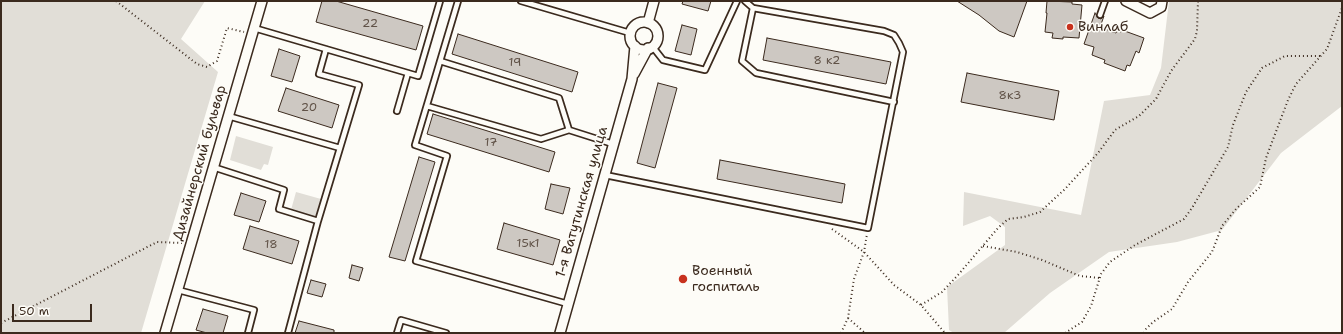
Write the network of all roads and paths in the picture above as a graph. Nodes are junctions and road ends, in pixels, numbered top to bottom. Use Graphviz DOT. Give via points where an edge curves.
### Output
graph roads {
  1 [pos="116,1"];
  2 [pos="262,1"];
  3 [pos="440,1"];
  4 [pos="458,1"];
  5 [pos="521,1"];
  6 [pos="654,1"];
  7 [pos="737,1"];
  8 [pos="745,1"];
  9 [pos="1105,1"];
  10 [pos="1126,1"];
  11 [pos="1162,1"];
  12 [pos="1198,1"];
  13 [pos="753,8"];
  14 [pos="1342,8"];
  15 [pos="1100,15"];
  16 [pos="1342,18"];
  17 [pos="1338,20"];
  18 [pos="648,23"];
  19 [pos="253,31"];
  20 [pos="630,34"];
  21 [pos="635,46"];
  22 [pos="650,47"];
  23 [pos="326,49"];
  24 [pos="1322,56"];
  25 [pos="440,61"];
  26 [pos="408,73"];
  27 [pos="632,79"];
  28 [pos="894,102"];
  29 [pos="427,106"];
  30 [pos="397,111"];
  31 [pos="228,116"];
  32 [pos="569,130"];
  33 [pos="613,144"];
  34 [pos="340,148"];
  35 [pos="213,168"];
  36 [pos="604,175"];
  37 [pos="818,218"];
  38 [pos="318,221"];
  39 [pos="868,228"];
  40 [pos="191,244"];
  41 [pos="983,246"];
  42 [pos="864,252"];
  43 [pos="1100,278"];
  44 [pos="178,290"];
  45 [pos="568,304"];
  46 [pos="921,306"];
  47 [pos="848,318"];
  48 [pos="1,323"];
  49 [pos="165,333"];
  50 [pos="248,333"];
  51 [pos="288,333"];
  52 [pos="397,333"];
  53 [pos="446,333"];
  54 [pos="560,333"];
  55 [pos="841,333"];
  56 [pos="865,333"];
  57 [pos="945,333"];
  58 [pos="1064,333"];
  59 [pos="1144,333"];
  1 -- 19 [label="path" via="197,64 207,67 217,61 227,28"];
  2 -- 19 [label="street, Дизайнерский бульвар"];
  3 -- 26 [label="lane" via="418,76"];
  4 -- 25 [label="lane"];
  5 -- 20 [label="lane"];
  6 -- 18 [label="street"];
  7 -- 22 [label="lane" via="705,70 664,60"];
  8 -- 13 [label="lane"];
  9 -- 15 [label="lane"];
  10 -- 11 [label="street" via="1150,13 1161,7"];
  12 -- 41 [label="path" via="1195,39 1171,71 1156,99 1139,116 1115,130 1098,153 1040,212 1008,219"];
  13 -- 28 [label="lane" via="742,62 756,73"];
  13 -- 28 [label="lane" via="884,31 894,35 903,52"];
  14 -- 17 [label="path"];
  16 -- 17 [label="path"];
  17 -- 24 [label="path"];
  18 -- 20 [label="street" via="635,25"];
  18 -- 22 [label="street" via="657,33 657,38"];
  19 -- 23 [label="lane"];
  19 -- 31 [label="street, Дизайнерский бульвар"];
  20 -- 21 [label="street"];
  21 -- 22 [label="street" via="644,49"];
  21 -- 27 [label="street, 1-я Ватутинская улица"];
  22 -- 27 [label="street, 1-я Ватутинская улица"];
  23 -- 26 [label="lane"];
  23 -- 34 [label="lane" via="319,74 359,85"];
  24 -- 43 [label="path" via="1285,56 1262,68 1246,92 1228,146 1184,219 1134,245 1110,262"];
  24 -- 59 [label="path" via="1293,89 1266,158 1260,187 1236,208 1222,226 1212,252 1188,282 1172,309 1153,322"];
  25 -- 29 [label="lane"];
  25 -- 32 [label="lane" via="559,98"];
  26 -- 30 [label="lane"];
  27 -- 33 [label="street, 1-я Ватутинская улица"];
  28 -- 39 [label="lane"];
  29 -- 32 [label="lane" via="541,138"];
  29 -- 45 [label="lane" via="415,146 447,156 416,261"];
  31 -- 34 [label="lane"];
  31 -- 35 [label="street, Дизайнерский бульвар"];
  32 -- 33 [label="lane"];
  33 -- 36 [label="street, 1-я Ватутинская улица"];
  34 -- 38 [label="lane"];
  35 -- 38 [label="lane" via="284,190 279,209"];
  35 -- 40 [label="street, Дизайнерский бульвар"];
  36 -- 37 [label="lane"];
  36 -- 45 [label="street, 1-я Ватутинская улица"];
  37 -- 39 [label="lane"];
  37 -- 42 [label="path"];
  38 -- 51 [label="lane"];
  39 -- 42 [label="path"];
  40 -- 44 [label="street, Дизайнерский бульвар"];
  40 -- 48 [label="path" via="157,242"];
  41 -- 43 [label="path" via="1017,252 1080,276"];
  41 -- 46 [label="path" via="942,292"];
  42 -- 46 [label="path" via="894,285"];
  42 -- 47 [label="path" via="854,279"];
  43 -- 58 [label="path" via="1091,306 1082,322"];
  44 -- 49 [label="street, Дизайнерский бульвар"];
  44 -- 50 [label="lane" via="254,310"];
  45 -- 54 [label="street, 1-я Ватутинская улица"];
  46 -- 57 [label="path"];
  47 -- 55 [label="path"];
  47 -- 56 [label="path"];
  52 -- 53 [label="lane" via="401,320"];
}
